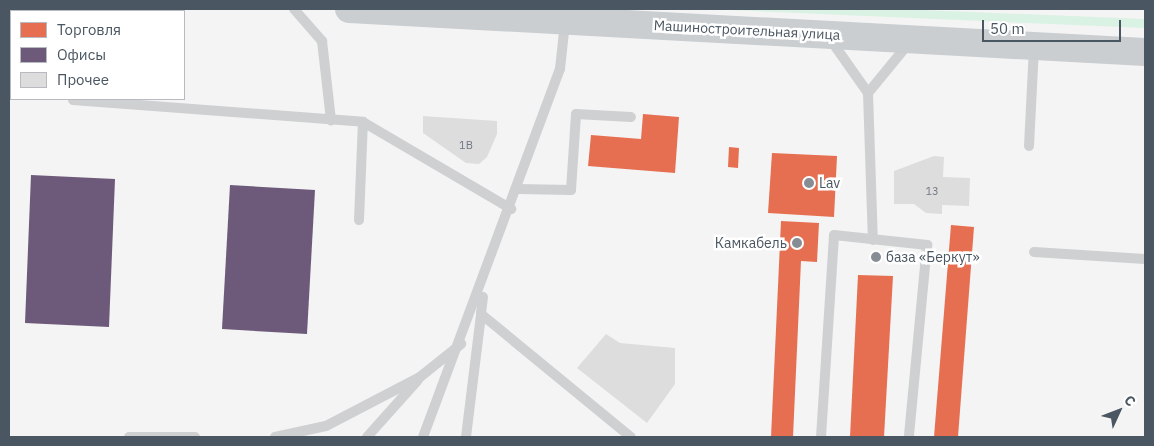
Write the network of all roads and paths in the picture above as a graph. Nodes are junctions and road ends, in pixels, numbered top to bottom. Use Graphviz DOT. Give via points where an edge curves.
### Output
graph roads {
  1 [pos="294,9"];
  2 [pos="349,9"];
  3 [pos="565,20"];
  4 [pos="825,34"];
  5 [pos="913,39"];
  6 [pos="1034,46"];
  7 [pos="1145,52"];
  8 [pos="868,93"];
  9 [pos="73,100"];
  10 [pos="631,117"];
  11 [pos="331,120"];
  12 [pos="363,122"];
  13 [pos="1029,146"];
  14 [pos="518,189"];
  15 [pos="510,209"];
  16 [pos="359,220"];
  17 [pos="873,240"];
  18 [pos="1034,252"];
  19 [pos="1145,259"];
  20 [pos="485,281"];
  21 [pos="481,314"];
  22 [pos="462,343"];
  23 [pos="420,377"];
  24 [pos="130,437"];
  25 [pos="195,437"];
  26 [pos="275,437"];
  27 [pos="367,437"];
  28 [pos="423,437"];
  29 [pos="466,437"];
  30 [pos="631,437"];
  31 [pos="821,437"];
  32 [pos="909,437"];
  1 -- 11 [label="lane" via="322,41"];
  2 -- 3 [label="main road, Машиностроительная улица"];
  3 -- 4 [label="main road, Машиностроительная улица"];
  3 -- 14 [label="lane" via="560,69"];
  4 -- 5 [label="main road, Машиностроительная улица"];
  4 -- 8 [label="lane"];
  5 -- 6 [label="main road, Машиностроительная улица"];
  5 -- 8 [label="lane"];
  6 -- 7 [label="main road, Машиностроительная улица"];
  6 -- 13 [label="lane"];
  8 -- 17 [label="lane"];
  9 -- 11 [label="lane"];
  10 -- 14 [label="lane" via="576,114 571,190"];
  11 -- 12 [label="lane"];
  12 -- 15 [label="lane"];
  12 -- 16 [label="lane"];
  14 -- 15 [label="lane"];
  15 -- 20 [label="lane"];
  17 -- 31 [label="lane" via="834,235"];
  17 -- 32 [label="lane" via="927,245"];
  18 -- 19 [label="lane"];
  20 -- 21 [label="lane"];
  20 -- 22 [label="lane"];
  21 -- 29 [label="lane"];
  21 -- 30 [label="lane"];
  22 -- 23 [label="lane"];
  22 -- 28 [label="lane"];
  23 -- 26 [label="lane" via="326,426"];
  23 -- 27 [label="lane"];
  24 -- 25 [label="lane"];
}
